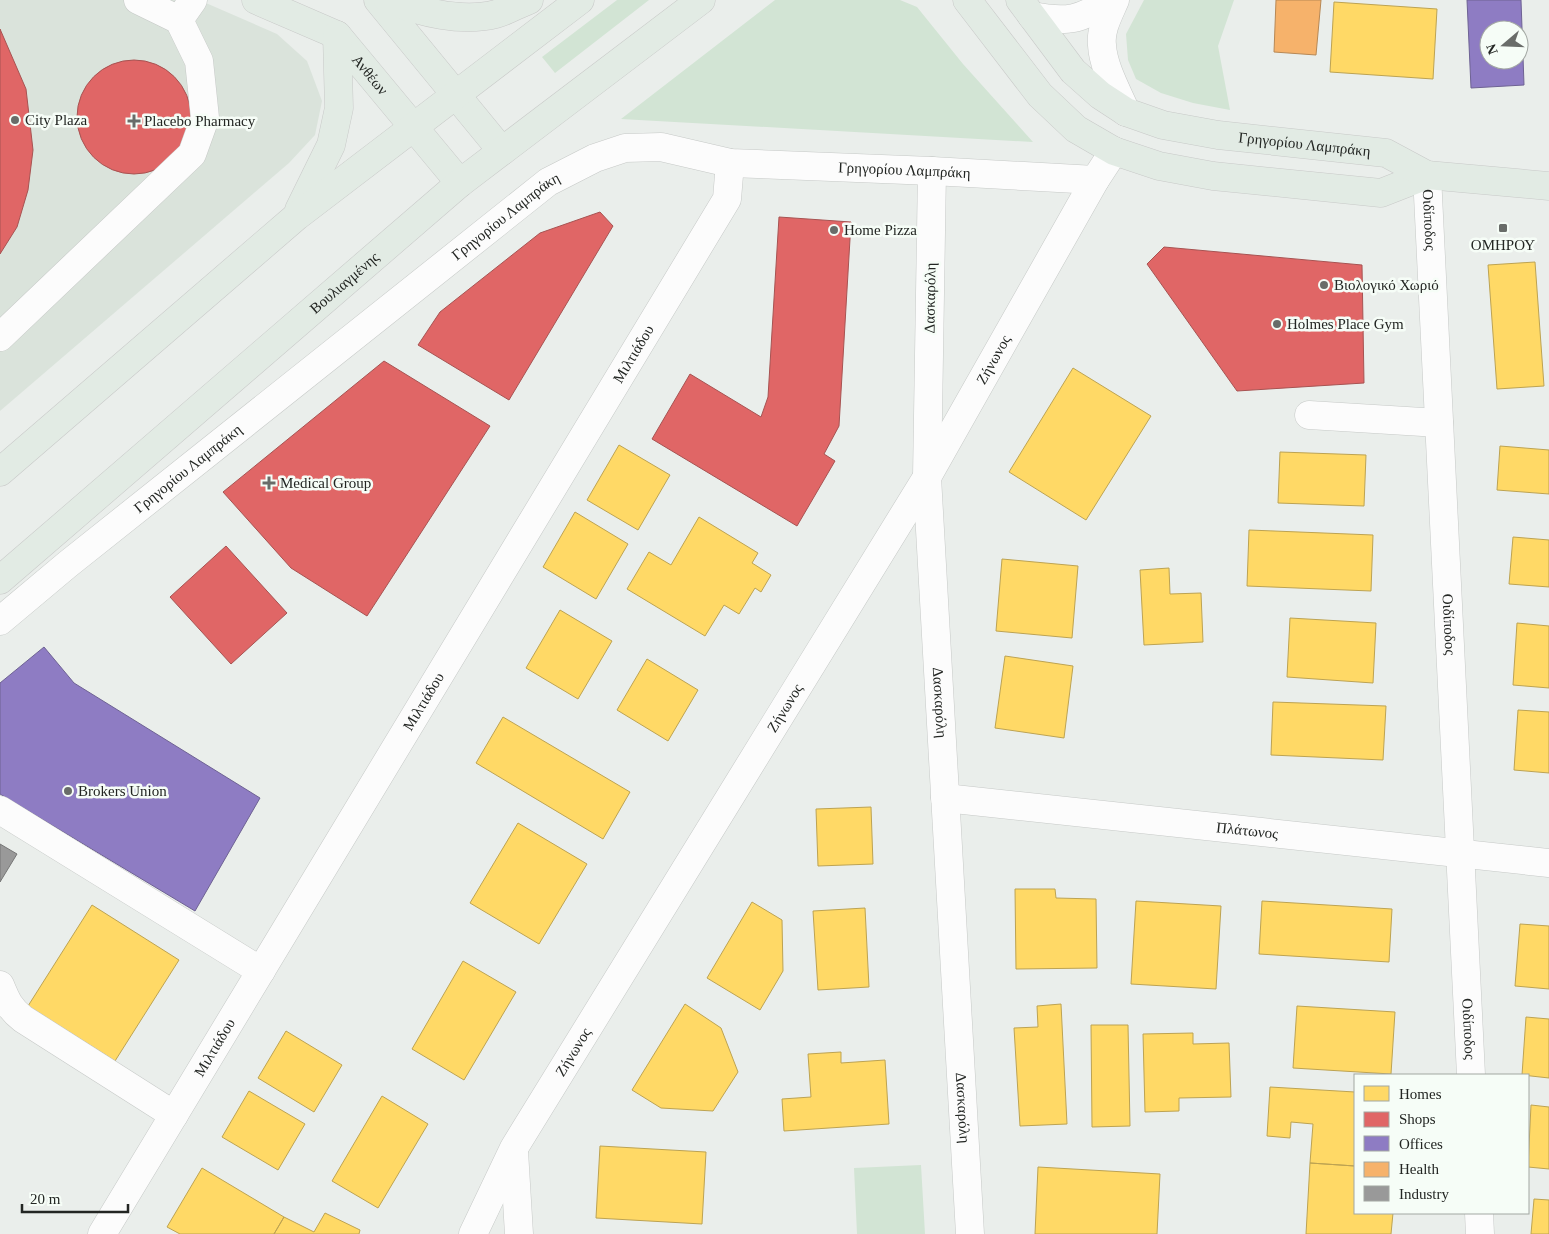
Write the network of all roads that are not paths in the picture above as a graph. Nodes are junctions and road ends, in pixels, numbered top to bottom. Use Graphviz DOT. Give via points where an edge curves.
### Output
graph roads {
  1 [pos="138,0"];
  2 [pos="256,0"];
  3 [pos="378,0"];
  4 [pos="388,0"];
  5 [pos="529,0"];
  6 [pos="580,0"];
  7 [pos="701,0"];
  8 [pos="723,0"];
  9 [pos="1110,0"];
  10 [pos="1115,0"];
  11 [pos="967,2"];
  12 [pos="1026,8"];
  13 [pos="186,10"];
  14 [pos="680,16"];
  15 [pos="337,35"];
  16 [pos="456,94"];
  17 [pos="1126,112"];
  18 [pos="413,127"];
  19 [pos="502,151"];
  20 [pos="1114,151"];
  21 [pos="730,163"];
  22 [pos="932,171"];
  23 [pos="1427,175"];
  24 [pos="1095,180"];
  25 [pos="460,183"];
  26 [pos="1549,186"];
  27 [pos="296,216"];
  28 [pos="0,337"];
  29 [pos="1309,415"];
  30 [pos="1439,423"];
  31 [pos="0,472"];
  32 [pos="927,477"];
  33 [pos="0,580"];
  34 [pos="0,620"];
  35 [pos="945,798"];
  36 [pos="0,810"];
  37 [pos="1459,854"];
  38 [pos="1549,863"];
  39 [pos="261,971"];
  40 [pos="0,986"];
  41 [pos="1471,1074"];
  42 [pos="174,1115"];
  43 [pos="514,1148"];
  44 [pos="1479,1214"];
  45 [pos="102,1234"];
  46 [pos="473,1234"];
  47 [pos="519,1234"];
  48 [pos="970,1234"];
  49 [pos="1480,1234"];
  1 -- 13 [label="street"];
  2 -- 15 [label="main road, Ανθέων"];
  3 -- 16 [label="main road"];
  4 -- 5 [label="main road" via="433,15 472,16 496,14"];
  6 -- 16 [label="main road"];
  7 -- 14 [label="main road, Βουλιαγμένης"];
  8 -- 14 [label="main road"];
  9 -- 12 [label="street" via="1074,19 1054,21"];
  10 -- 17 [label="street" via="1105,21 1102,45 1108,71"];
  11 -- 20 [label="main road, Γρηγορίου Λαμπράκη" via="1040,95 1076,129"];
  12 -- 17 [label="main road, Γρηγορίου Λαμπράκη" via="1073,71"];
  13 -- 28 [label="street" via="199,61 206,118 192,154"];
  14 -- 19 [label="main road, Βουλιαγμένης"];
  15 -- 18 [label="main road, Ανθέων"];
  15 -- 27 [label="main road" via="339,108 331,144"];
  16 -- 18 [label="main road"];
  16 -- 19 [label="main road"];
  17 -- 23 [label="main road, Γρηγορίου Λαμπράκη" via="1164,125 1218,135 1386,154"];
  18 -- 25 [label="main road, Ανθέων"];
  18 -- 27 [label="main road"];
  19 -- 25 [label="main road, Βουλιαγμένης"];
  20 -- 23 [label="main road, Γρηγορίου Λαμπράκη" via="1160,166 1213,176 1381,194"];
  20 -- 24 [label="street"];
  21 -- 22 [label="street, Γρηγορίου Λαμπράκη"];
  21 -- 34 [label="street, Γρηγορίου Λαμπράκη" via="661,147 625,148 594,158 548,182"];
  21 -- 39 [label="street, Μιλτιάδου" via="727,199"];
  22 -- 24 [label="street, Γρηγορίου Λαμπράκη"];
  22 -- 32 [label="street, Δασκαρόλη"];
  23 -- 26 [label="main road, Γρηγορίου Λαμπράκη"];
  23 -- 30 [label="street, Οιδίποδος"];
  24 -- 32 [label="street, Ζήνωνος"];
  25 -- 33 [label="main road, Βουλιαγμένης"];
  27 -- 31 [label="main road"];
  29 -- 30 [label="street"];
  30 -- 37 [label="street, Οιδίποδος"];
  32 -- 35 [label="street, Δασκαρόλη"];
  32 -- 43 [label="street, Ζήνωνος"];
  35 -- 37 [label="street, Πλάτωνος"];
  35 -- 48 [label="street, Δασκαρόλη"];
  36 -- 39 [label="street"];
  37 -- 38 [label="street, Πλάτωνος"];
  37 -- 41 [label="street, Οιδίποδος"];
  39 -- 42 [label="street, Μιλτιάδου"];
  40 -- 42 [label="street" via="12,1011"];
  42 -- 45 [label="street, Μιλτιάδου"];
  43 -- 46 [label="street, Ζήνωνος"];
  43 -- 47 [label="street"];
  44 -- 49 [label="street"];
}
